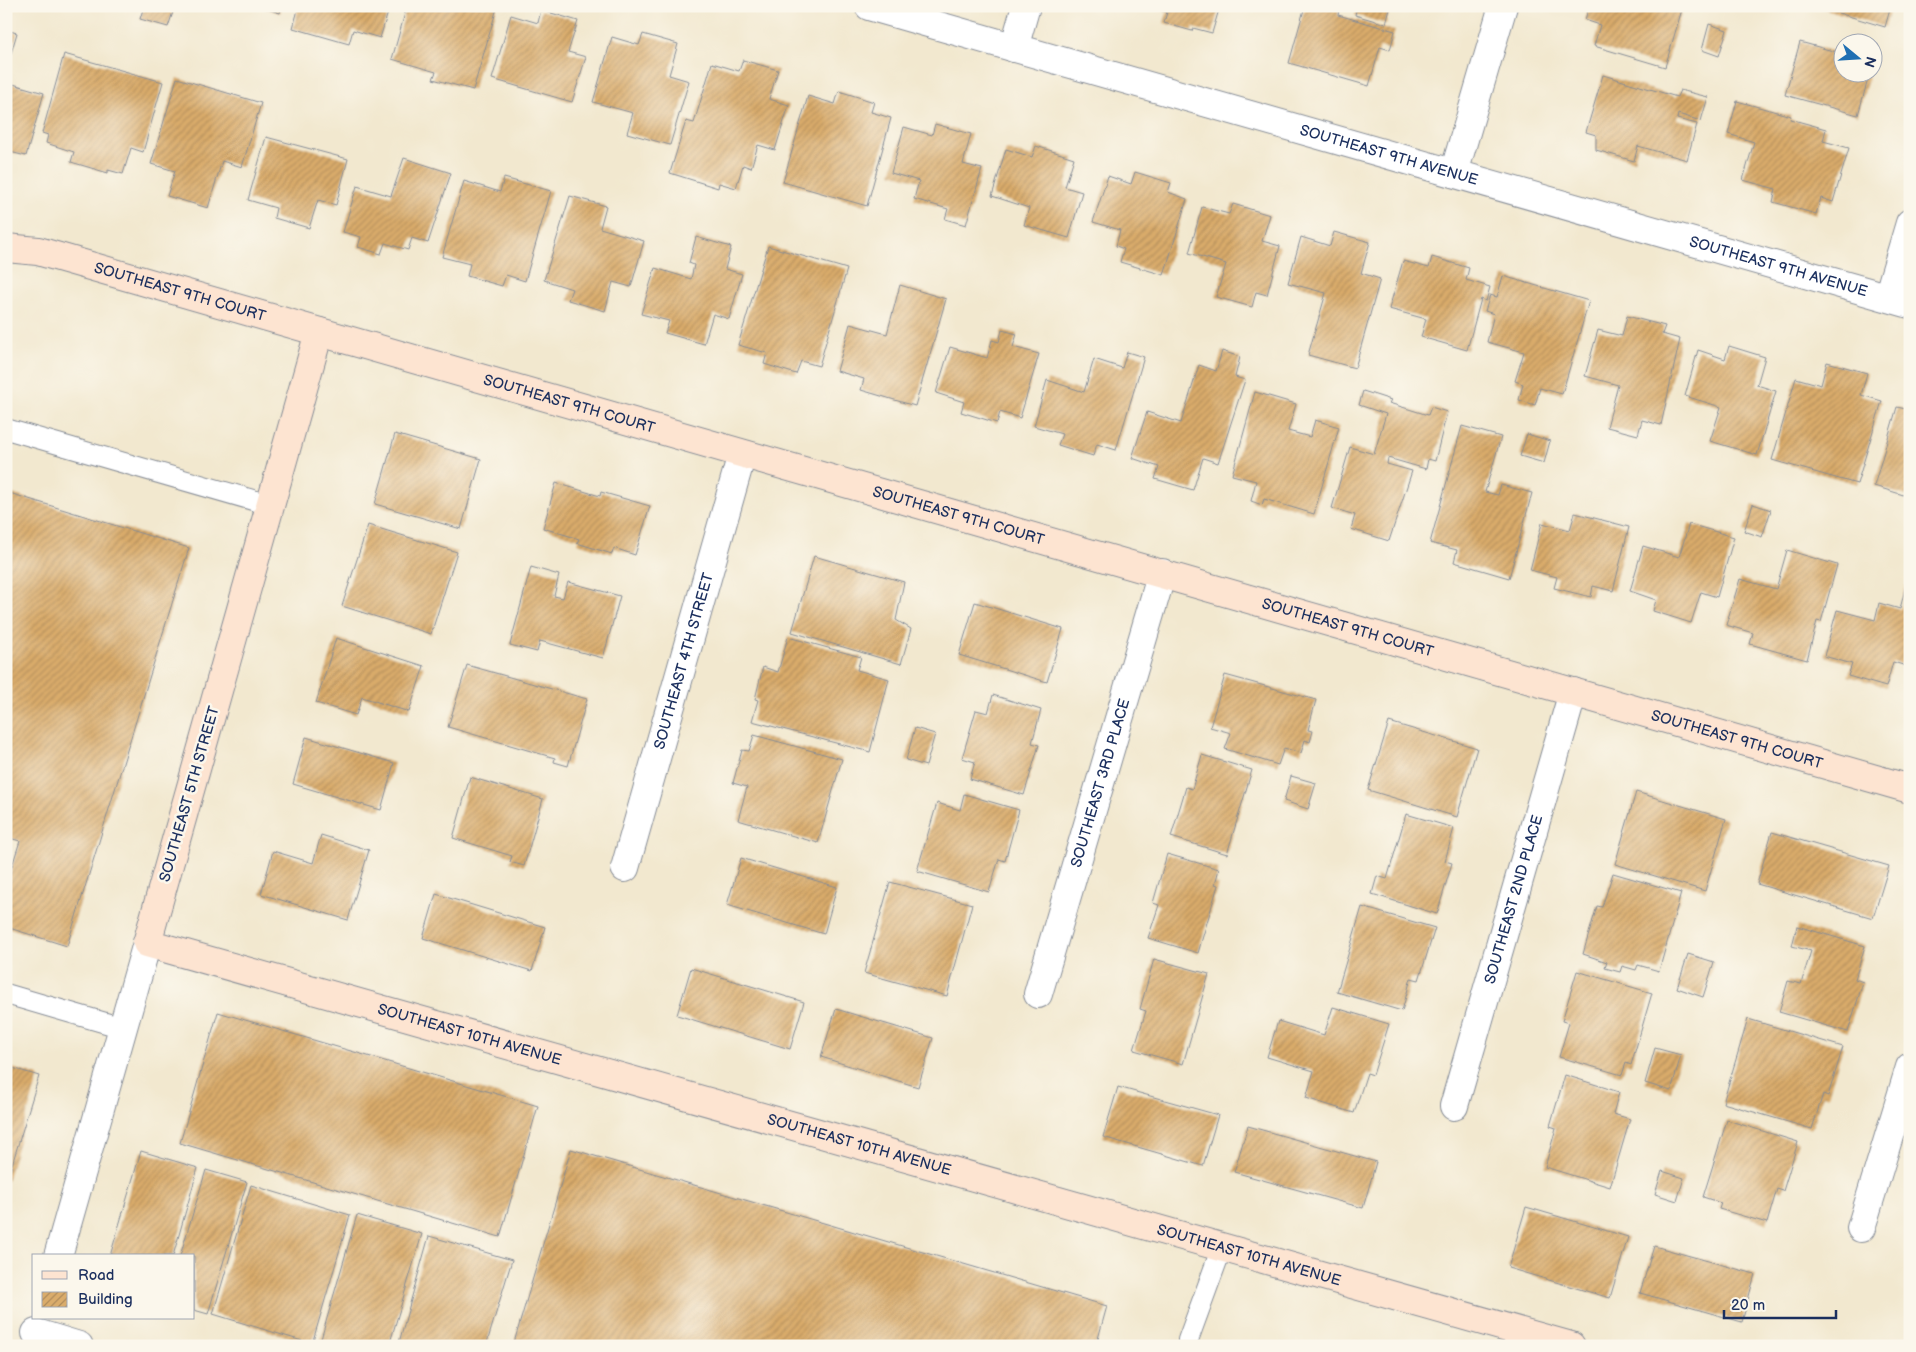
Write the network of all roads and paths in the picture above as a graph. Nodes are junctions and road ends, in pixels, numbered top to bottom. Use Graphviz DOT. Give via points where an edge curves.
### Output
graph roads {
  1 [pos="868,6"];
  2 [pos="1026,6"];
  3 [pos="1503,6"];
  4 [pos="1014,48"];
  5 [pos="1454,174"];
  6 [pos="1910,223"];
  7 [pos="6,248"];
  8 [pos="1899,301"];
  9 [pos="319,332"];
  10 [pos="6,429"];
  11 [pos="742,454"];
  12 [pos="270,505"];
  13 [pos="1162,573"];
  14 [pos="1573,692"];
  15 [pos="1910,789"];
  16 [pos="625,868"];
  17 [pos="147,943"];
  18 [pos="6,994"];
  19 [pos="1038,994"];
  20 [pos="122,1028"];
  21 [pos="1910,1067"];
  22 [pos="1454,1106"];
  23 [pos="1862,1228"];
  24 [pos="1222,1247"];
  25 [pos="59,1254"];
  26 [pos="36,1332"];
  27 [pos="1193,1344"];
  28 [pos="79,1346"];
  29 [pos="1571,1346"];
  1 -- 4 [label="street, SOUTHEAST 9TH AVENUE"];
  2 -- 4 [label="street"];
  3 -- 5 [label="street"];
  4 -- 5 [label="street, SOUTHEAST 9TH AVENUE"];
  5 -- 8 [label="street, SOUTHEAST 9TH AVENUE"];
  6 -- 8 [label="street"];
  7 -- 9 [label="street, SOUTHEAST 9TH COURT" via="38,251"];
  9 -- 11 [label="street, SOUTHEAST 9TH COURT"];
  9 -- 12 [label="street, SOUTHEAST 5TH STREET"];
  10 -- 12 [label="lane"];
  11 -- 13 [label="street, SOUTHEAST 9TH COURT"];
  11 -- 16 [label="street, SOUTHEAST 4TH STREET"];
  12 -- 17 [label="street, SOUTHEAST 5TH STREET"];
  13 -- 14 [label="street, SOUTHEAST 9TH COURT"];
  13 -- 19 [label="street, SOUTHEAST 3RD PLACE"];
  14 -- 15 [label="street, SOUTHEAST 9TH COURT"];
  14 -- 22 [label="street, SOUTHEAST 2ND PLACE"];
  17 -- 20 [label="street, SOUTHEAST 5TH STREET"];
  17 -- 24 [label="street, SOUTHEAST 10TH AVENUE"];
  18 -- 20 [label="lane"];
  20 -- 25 [label="street, SOUTHEAST 5TH STREET"];
  21 -- 23 [label="street"];
  24 -- 27 [label="lane"];
  24 -- 29 [label="street, SOUTHEAST 10TH AVENUE"];
  26 -- 28 [label="street"];
}
